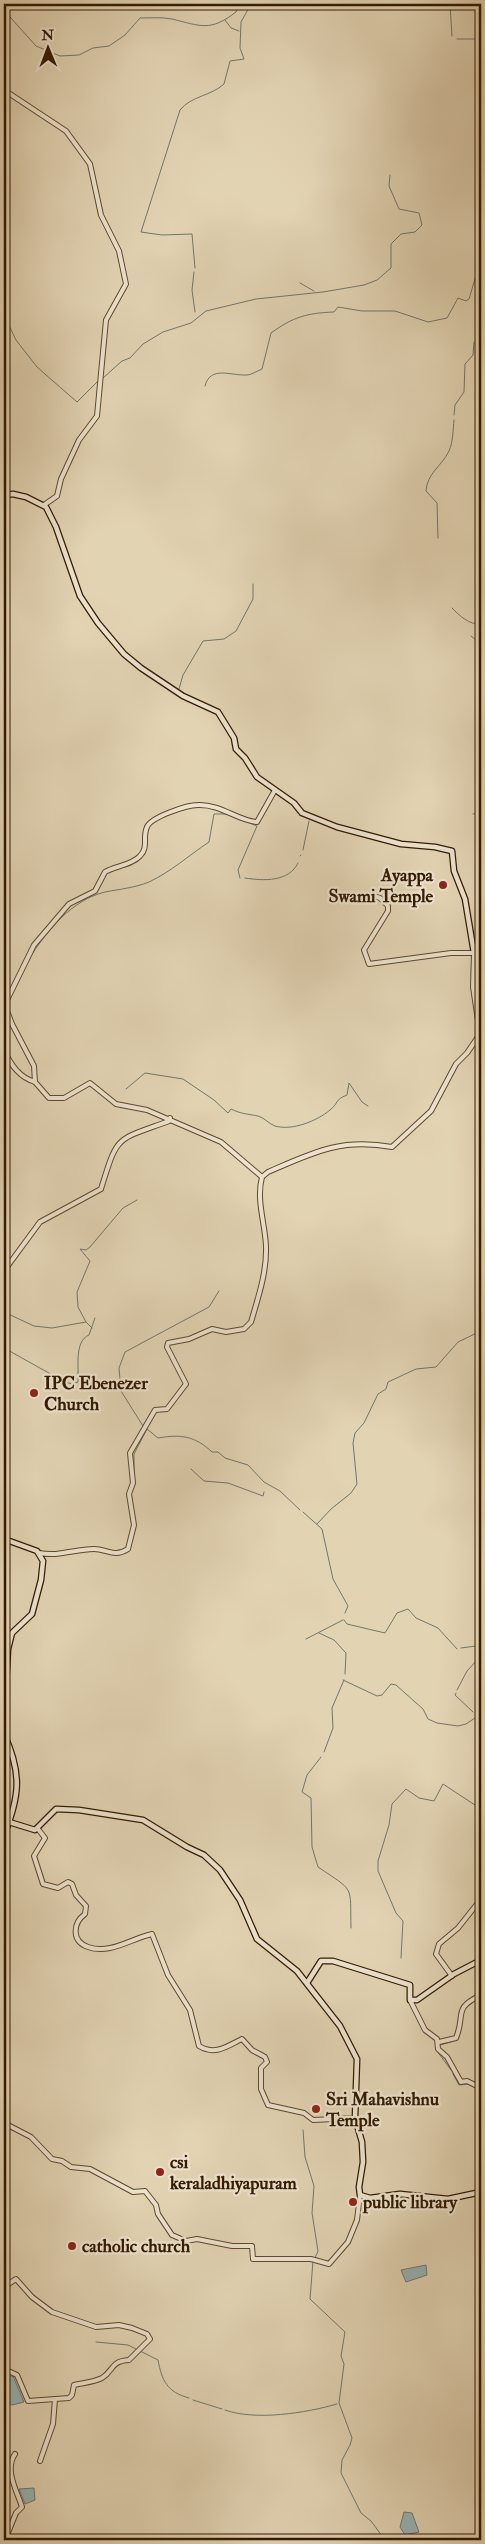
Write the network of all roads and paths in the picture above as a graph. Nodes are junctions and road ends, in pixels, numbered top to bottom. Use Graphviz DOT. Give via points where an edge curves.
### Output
graph roads {
  1 [pos="475,4"];
  2 [pos="481,17"];
  3 [pos="4,90"];
  4 [pos="4,495"];
  5 [pos="44,505"];
  6 [pos="275,790"];
  7 [pos="370,895"];
  8 [pos="481,952"];
  9 [pos="474,953"];
  10 [pos="4,1051"];
  11 [pos="35,1082"];
  12 [pos="170,1118"];
  13 [pos="262,1177"];
  14 [pos="4,1271"];
  15 [pos="4,1539"];
  16 [pos="39,1553"];
  17 [pos="4,1718"];
  18 [pos="4,1734"];
  19 [pos="9,1822"];
  20 [pos="38,1829"];
  21 [pos="4,1835"];
  22 [pos="481,1899"];
  23 [pos="481,1960"];
  24 [pos="452,1976"];
  25 [pos="307,1983"];
  26 [pos="481,1995"];
  27 [pos="410,2000"];
  28 [pos="439,2042"];
  29 [pos="481,2088"];
  30 [pos="355,2118"];
  31 [pos="4,2123"];
  32 [pos="481,2192"];
  33 [pos="360,2195"];
  34 [pos="4,2287"];
  35 [pos="4,2369"];
  36 [pos="54,2399"];
  37 [pos="15,2454"];
  38 [pos="40,2460"];
  39 [pos="5,2540"];
  1 -- 2 [label="street"];
  3 -- 5 [label="street" via="66,131 90,164 101,215 119,251 126,284 106,320 96,416 79,440 57,496"];
  4 -- 5 [label="main road" via="13,494"];
  5 -- 6 [label="main road" via="56,527 80,596 98,623 124,654 141,668 183,696 218,712 234,738 236,749 257,777"];
  6 -- 9 [label="main road" via="313,819 401,844 452,851 454,871 465,899"];
  6 -- 11 [label="street" via="257,822 225,809 199,805 153,819 146,828 145,849 138,858 105,872 95,891 69,904 34,945 7,1004 17,1036 34,1066"];
  7 -- 9 [label="street" via="380,898 388,906 388,911 364,950 369,964"];
  8 -- 9 [label="main road"];
  9 -- 13 [label="street" via="473,987 480,1034 456,1064 432,1110 392,1147 371,1143 332,1146"];
  10 -- 11 [label="street" via="19,1073"];
  11 -- 12 [label="street" via="49,1098 59,1100 90,1083 116,1104"];
  12 -- 13 [label="street" via="221,1142"];
  12 -- 14 [label="street" via="121,1140 107,1165 101,1190 40,1222"];
  13 -- 16 [label="street" via="260,1208 266,1245 265,1265 250,1322 244,1329 226,1332 212,1329 189,1339 168,1343 167,1347 186,1384 168,1408 155,1410 131,1449 133,1483 129,1494 134,1524 128,1550 111,1554 95,1549 55,1555"];
  15 -- 16 [label="main road"];
  16 -- 17 [label="main road" via="43,1566 32,1614 16,1628 8,1649"];
  18 -- 19 [label="main road" via="18,1774"];
  19 -- 20 [label="main road"];
  19 -- 21 [label="main road"];
  20 -- 25 [label="main road" via="53,1810 68,1809 136,1818 160,1829 213,1861 240,1900 257,1940 287,1961"];
  20 -- 30 [label="street" via="45,1838 34,1856 43,1884 58,1888 71,1883 86,1906 85,1914 76,1923 78,1937 88,1947 109,1948 152,1934 168,1975 190,2010 199,2046 205,2050 224,2050 242,2039 265,2057 267,2062 261,2068 260,2083 268,2105 296,2110 313,2120"];
  22 -- 24 [label="street" via="437,1948 436,1954"];
  23 -- 24 [label="main road"];
  24 -- 27 [label="main road" via="423,1997"];
  25 -- 27 [label="main road" via="321,1961 334,1960 410,1985"];
  25 -- 30 [label="main road" via="340,2026 357,2059"];
  26 -- 28 [label="street" via="463,2006 456,2038"];
  27 -- 28 [label="street" via="425,2030"];
  28 -- 29 [label="street" via="438,2049 447,2057 461,2082 467,2080"];
  30 -- 33 [label="main road" via="362,2142"];
  31 -- 33 [label="street" via="32,2137 52,2159 71,2168 90,2169 134,2192 145,2191 172,2235 186,2241 197,2239 232,2246 252,2246 253,2259 311,2259 329,2264 348,2242 357,2220"];
  32 -- 33 [label="main road" via="448,2199 400,2194 370,2198"];
  34 -- 36 [label="street" via="16,2279 52,2312 96,2327 119,2325 149,2336 149,2341 128,2360 113,2365 104,2377 74,2386 70,2397"];
  35 -- 36 [label="street" via="17,2375 28,2401"];
  36 -- 38 [label="street" via="53,2424"];
  37 -- 39 [label="street" via="11,2462 12,2478 22,2507 16,2513"];
}
